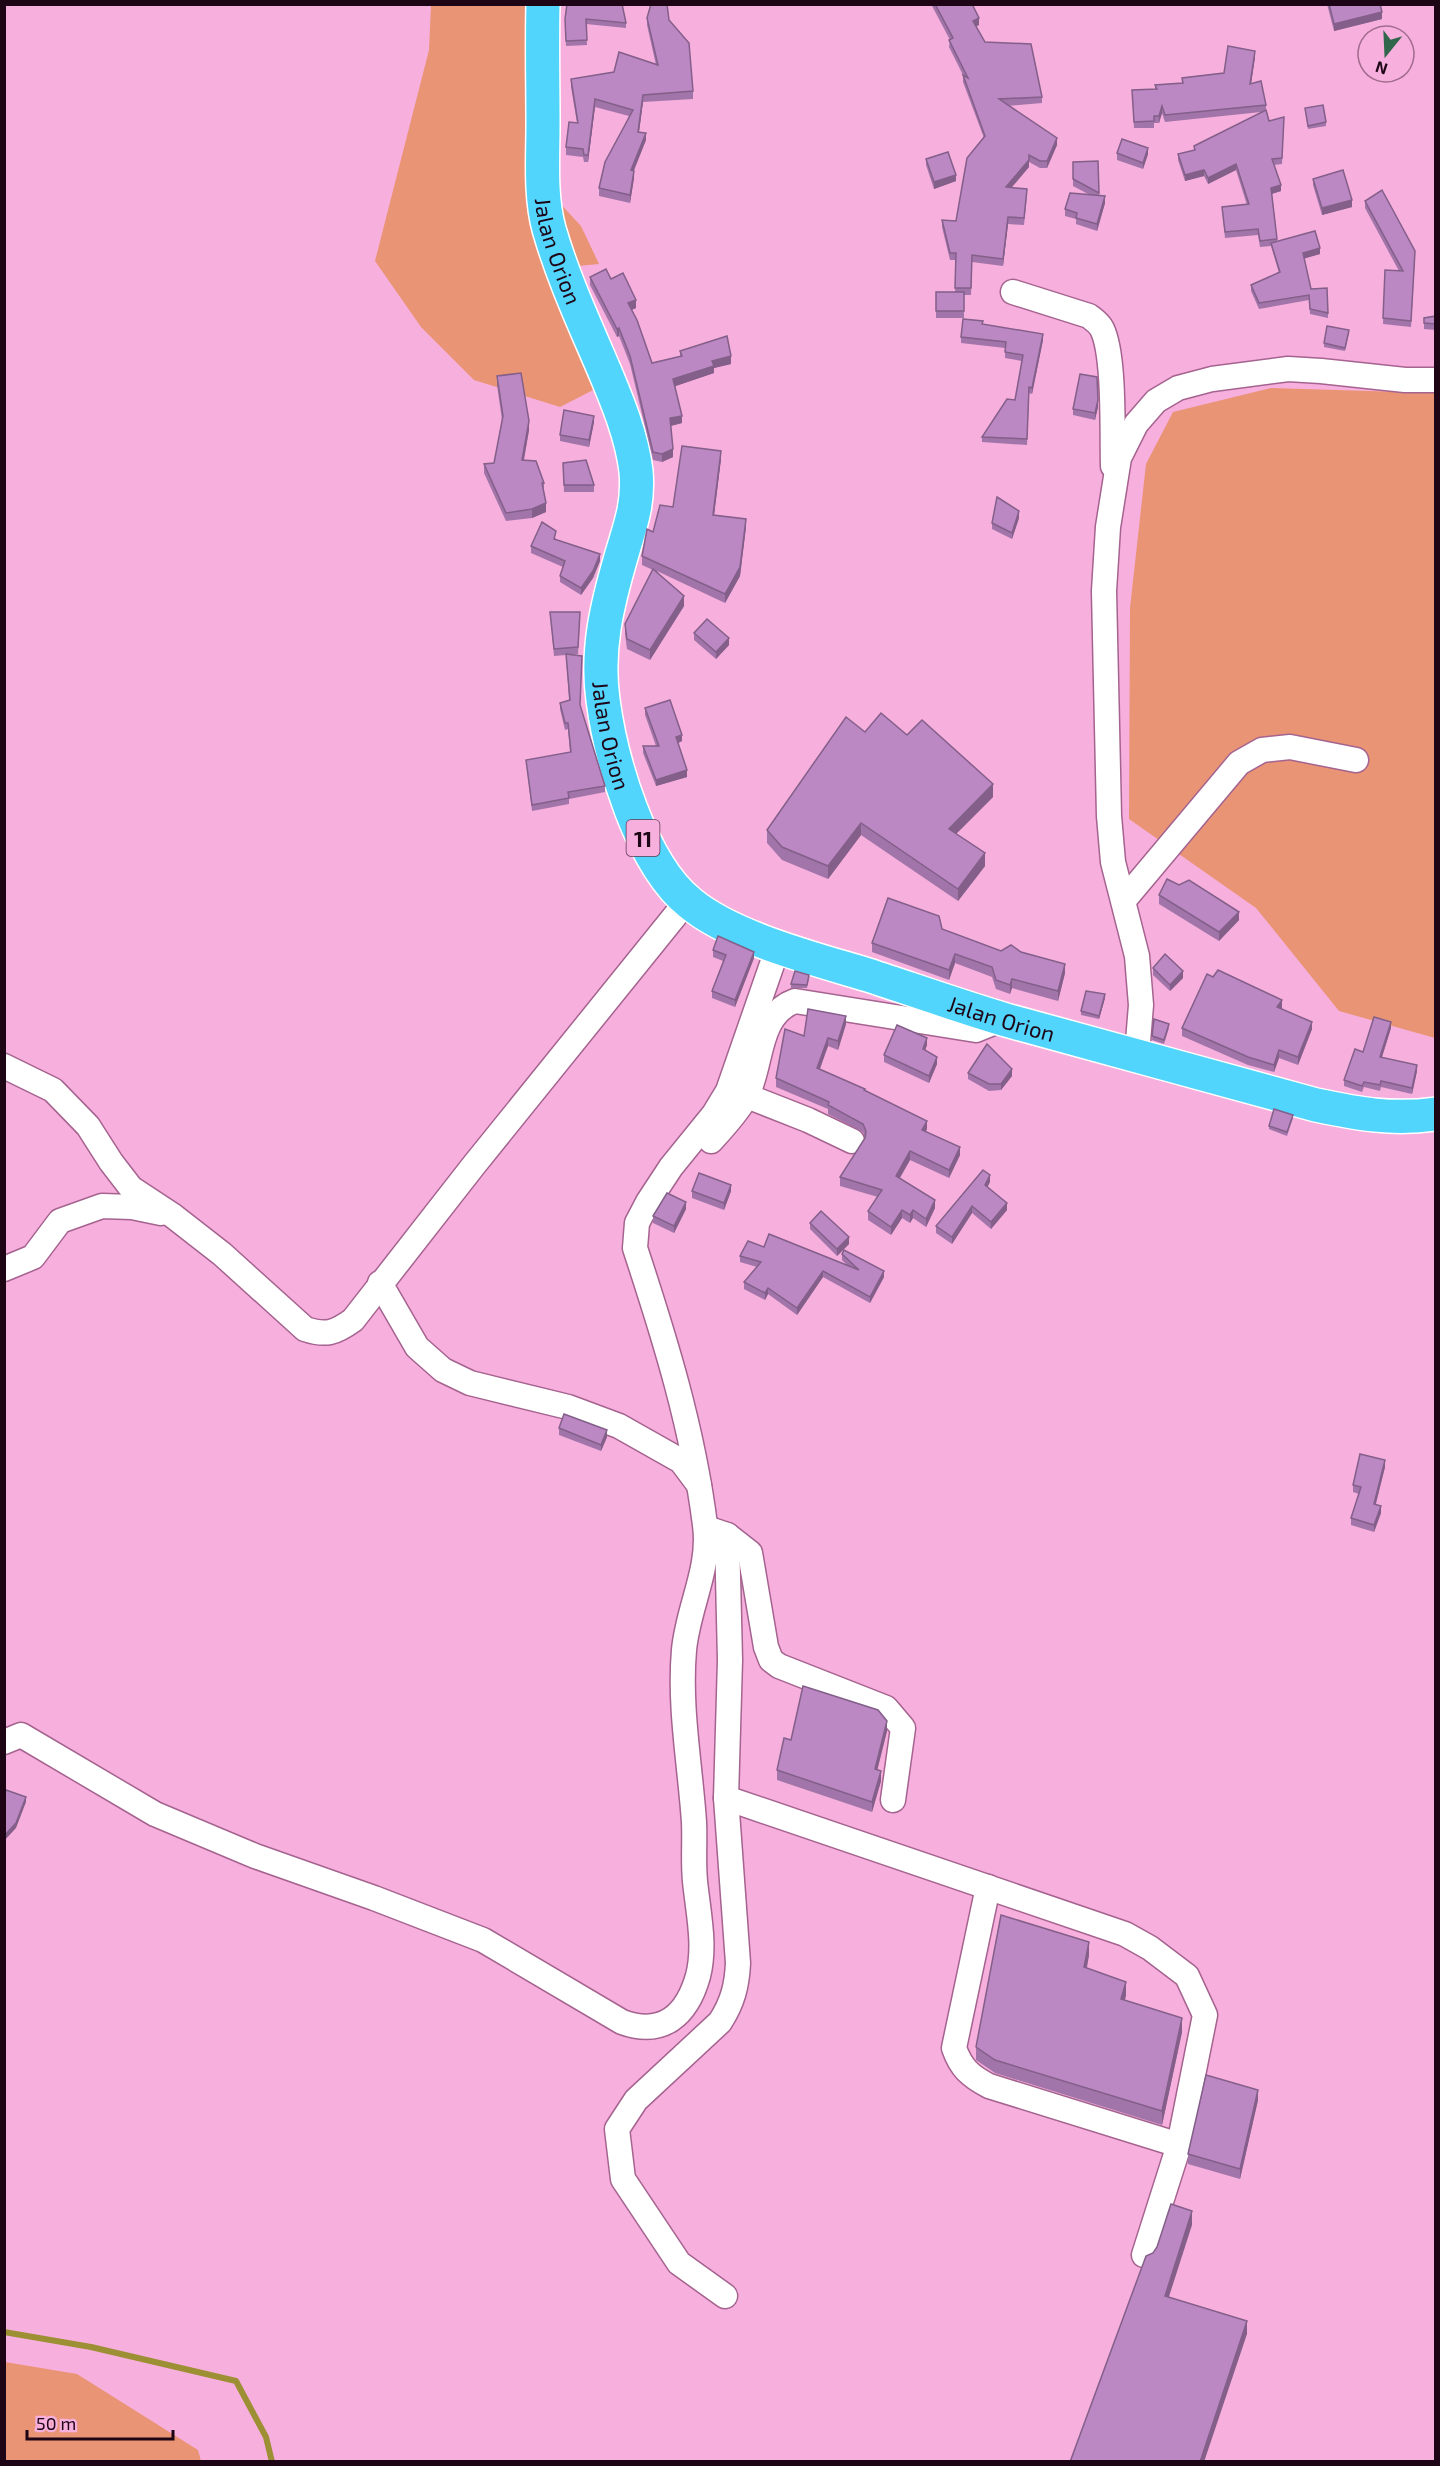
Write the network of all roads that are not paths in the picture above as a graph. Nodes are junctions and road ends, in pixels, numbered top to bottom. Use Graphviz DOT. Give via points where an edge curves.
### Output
graph roads {
  1 [pos="543,4"];
  2 [pos="1013,292"];
  3 [pos="1436,380"];
  4 [pos="1113,483"];
  5 [pos="1356,760"];
  6 [pos="1124,900"];
  7 [pos="687,901"];
  8 [pos="778,947"];
  9 [pos="1003,1019"];
  10 [pos="1137,1054"];
  11 [pos="4,1066"];
  12 [pos="747,1096"];
  13 [pos="1436,1114"];
  14 [pos="852,1141"];
  15 [pos="671,1167"];
  16 [pos="172,1215"];
  17 [pos="4,1269"];
  18 [pos="380,1283"];
  19 [pos="700,1487"];
  20 [pos="717,1532"];
  21 [pos="4,1742"];
  22 [pos="726,1798"];
  23 [pos="893,1800"];
  24 [pos="987,1887"];
  25 [pos="1179,2145"];
  26 [pos="1144,2255"];
  27 [pos="725,2296"];
  1 -- 7 [label="highway, Jalan Orion / 11" via="543,194 548,226 622,417 636,470 633,520 601,636 604,705 636,824 662,871"];
  2 -- 4 [label="street" via="1089,316 1103,330 1110,358"];
  3 -- 4 [label="street" via="1288,369 1212,379 1178,388 1156,401 1136,424 1119,458"];
  4 -- 6 [label="street" via="1104,591 1108,794 1113,862"];
  5 -- 6 [label="street" via="1290,747 1262,750 1239,764"];
  6 -- 10 [label="street" via="1137,956 1141,1005"];
  7 -- 8 [label="highway, Jalan Orion / 11" via="723,924"];
  7 -- 18 [label="street"];
  8 -- 9 [label="highway, Jalan Orion / 11"];
  8 -- 15 [label="street" via="728,1091"];
  9 -- 10 [label="highway, Jalan Orion / 11"];
  9 -- 12 [label="street" via="976,1030 795,1001 774,1015"];
  10 -- 13 [label="highway, Jalan Orion / 11" via="1363,1115 1399,1118"];
  11 -- 16 [label="street" via="53,1090 88,1126 131,1188"];
  12 -- 14 [label="street"];
  12 -- 15 [label="street" via="697,1156"];
  15 -- 19 [label="street" via="637,1223 635,1248 668,1347"];
  16 -- 17 [label="street" via="102,1206 60,1221 33,1257"];
  16 -- 18 [label="street" via="305,1329 322,1335 353,1320"];
  18 -- 19 [label="street" via="417,1347 442,1370 470,1383 568,1407 619,1426 681,1461"];
  19 -- 20 [label="street"];
  20 -- 21 [label="street" via="704,1561 684,1648 685,1744 694,1822 701,1958 689,2001 670,2021 645,2027 622,2022 483,1940 183,1826 112,1790 21,1734"];
  20 -- 22 [label="street" via="730,1660"];
  20 -- 23 [label="street" via="750,1553 771,1660 886,1708 903,1728"];
  22 -- 24 [label="street"];
  22 -- 27 [label="street" via="737,1985 720,2022 636,2100 617,2129 623,2180 679,2263"];
  24 -- 25 [label="street" via="1125,1934 1187,1976 1205,2015"];
  24 -- 25 [label="street" via="954,2048 959,2063 971,2077 989,2086"];
  25 -- 26 [label="street"];
}
